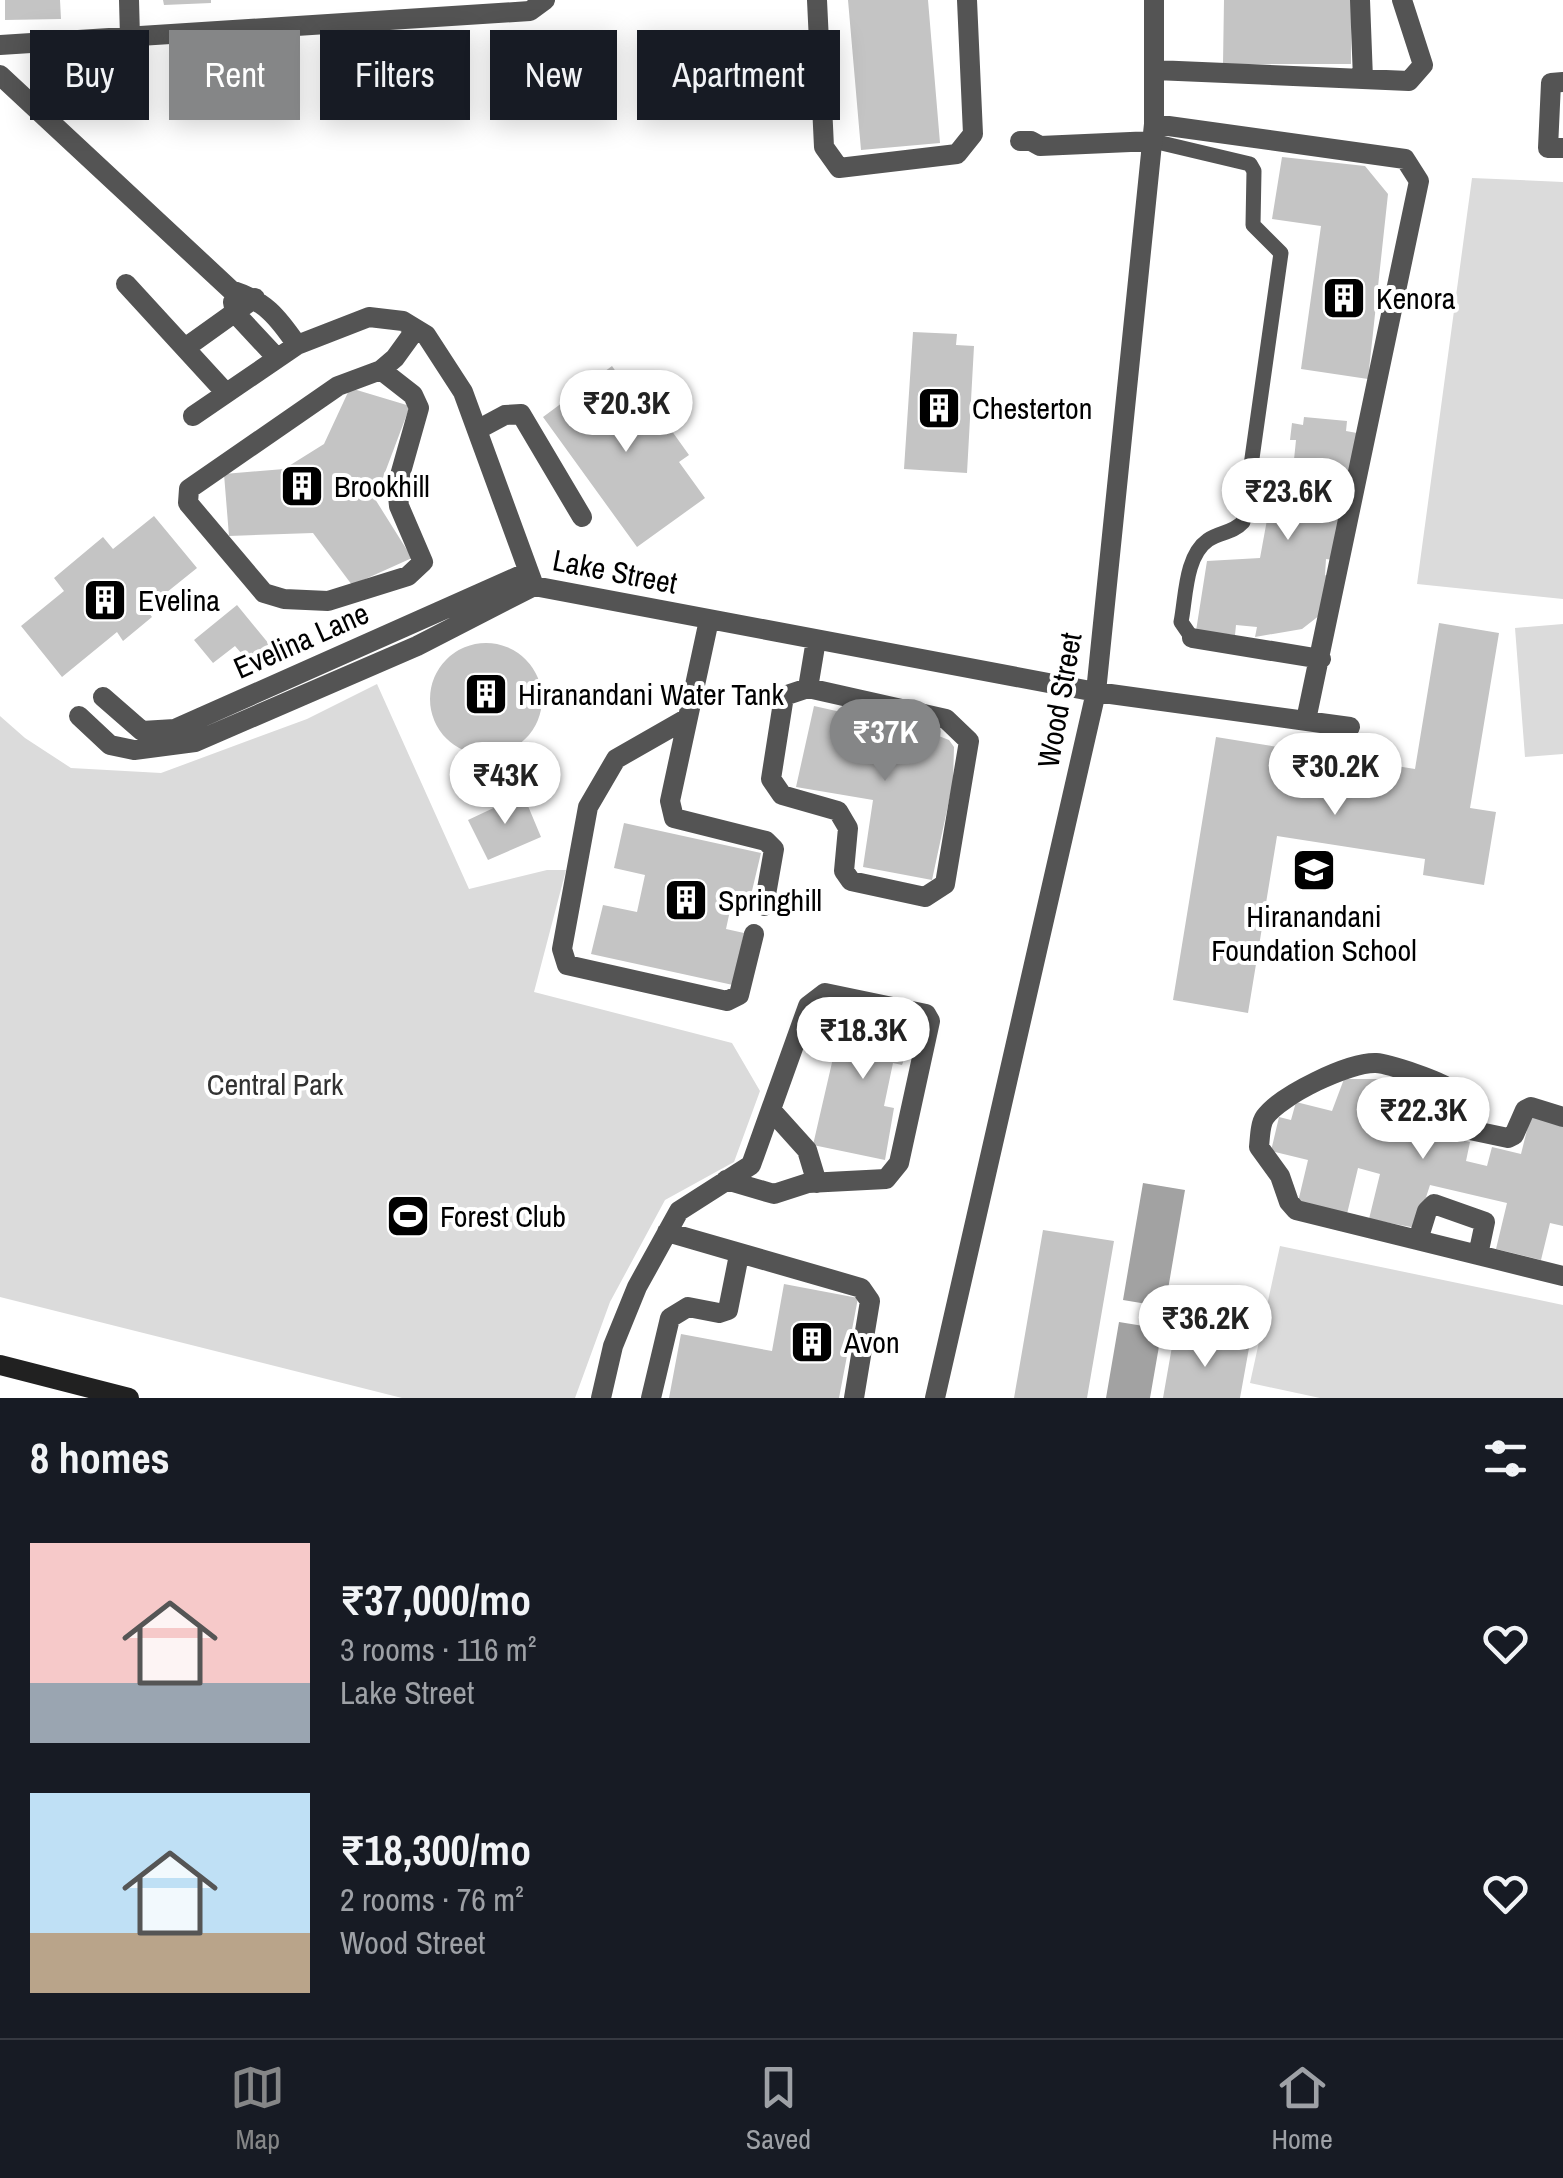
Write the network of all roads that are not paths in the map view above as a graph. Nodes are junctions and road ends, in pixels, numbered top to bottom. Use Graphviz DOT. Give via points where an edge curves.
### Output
graph roads {
  1 [pos="129,0"];
  2 [pos="545,0"];
  3 [pos="817,0"];
  4 [pos="966,0"];
  5 [pos="1154,0"];
  6 [pos="1360,0"];
  7 [pos="1402,0"];
  8 [pos="384,10"];
  9 [pos="130,30"];
  10 [pos="149,35"];
  11 [pos="30,43"];
  12 [pos="0,45"];
  13 [pos="1155,70"];
  14 [pos="0,75"];
  15 [pos="1363,79"];
  16 [pos="1563,82"];
  17 [pos="1154,133"];
  18 [pos="1027,147"];
  19 [pos="1563,148"];
  20 [pos="126,284"];
  21 [pos="231,290"];
  22 [pos="255,298"];
  23 [pos="235,312"];
  24 [pos="416,329"];
  25 [pos="297,345"];
  26 [pos="185,348"];
  27 [pos="277,358"];
  28 [pos="381,370"];
  29 [pos="226,393"];
  30 [pos="193,416"];
  31 [pos="477,430"];
  32 [pos="582,516"];
  33 [pos="531,579"];
  34 [pos="710,620"];
  35 [pos="395,626"];
  36 [pos="1192,638"];
  37 [pos="816,640"];
  38 [pos="406,650"];
  39 [pos="1321,658"];
  40 [pos="808,688"];
  41 [pos="1096,692"];
  42 [pos="102,697"];
  43 [pos="120,712"];
  44 [pos="79,716"];
  45 [pos="686,719"];
  46 [pos="1306,720"];
  47 [pos="1350,726"];
  48 [pos="97,733"];
  49 [pos="764,906"];
  50 [pos="754,934"];
  51 [pos="771,1110"];
  52 [pos="1563,1116"];
  53 [pos="726,1180"];
  54 [pos="816,1183"];
  55 [pos="667,1232"];
  56 [pos="1418,1240"];
  57 [pos="739,1254"];
  58 [pos="1478,1254"];
  59 [pos="1563,1276"];
  60 [pos="0,1365"];
  61 [pos="130,1398"];
  62 [pos="601,1398"];
  63 [pos="650,1398"];
  64 [pos="854,1398"];
  65 [pos="935,1398"];
  1 -- 9 [label="street"];
  2 -- 8 [label="street" via="530,11"];
  3 -- 4 [label="street" via="824,146 839,168 956,154 973,134"];
  5 -- 13 [label="street, Wood Street"];
  6 -- 15 [label="street"];
  7 -- 15 [label="street" via="1423,65 1410,82"];
  8 -- 10 [label="street"];
  11 -- 12 [label="street"];
  13 -- 15 [label="street"];
  13 -- 17 [label="street, Wood Street"];
  14 -- 21 [label="street"];
  16 -- 19 [label="street" via="1552,83 1548,148"];
  17 -- 18 [label="street"];
  17 -- 36 [label="lane" via="1250,164 1253,225 1281,252 1243,522 1194,552 1181,622"];
  17 -- 39 [label="street" via="1405,158 1419,181"];
  17 -- 41 [label="street, Wood Street"];
  20 -- 26 [label="street"];
  21 -- 22 [label="street"];
  21 -- 23 [label="street"];
  22 -- 23 [label="street"];
  22 -- 25 [label="street"];
  23 -- 26 [label="street"];
  23 -- 27 [label="street"];
  24 -- 25 [label="street" via="369,317"];
  24 -- 28 [label="street"];
  24 -- 31 [label="street, Lake Street" via="464,392"];
  25 -- 27 [label="street"];
  26 -- 29 [label="street"];
  27 -- 29 [label="street"];
  28 -- 28 [label="street" via="338,386 189,489 188,503 264,594 328,600 408,576 422,562 399,506 398,486 418,408 413,395"];
  29 -- 30 [label="street"];
  31 -- 32 [label="street" via="521,414"];
  31 -- 33 [label="street, Lake Street"];
  33 -- 34 [label="street, Lake Street"];
  33 -- 35 [label="street, Evelina Lane"];
  33 -- 38 [label="street"];
  34 -- 37 [label="street, Lake Street"];
  34 -- 45 [label="street"];
  35 -- 38 [label="street"];
  35 -- 43 [label="street, Evelina Lane" via="175,729 142,731"];
  36 -- 39 [label="street"];
  37 -- 40 [label="street"];
  37 -- 41 [label="street, Lake Street"];
  38 -- 48 [label="street" via="195,742 134,750 110,745"];
  39 -- 46 [label="street"];
  40 -- 40 [label="street" via="946,719 968,741 945,884 925,898 852,881 844,870 848,828 838,811 782,795 771,779 784,696"];
  41 -- 46 [label="street, Lake Street"];
  41 -- 65 [label="street, Wood Street"];
  42 -- 43 [label="street, Evelina Lane"];
  43 -- 48 [label="street"];
  44 -- 48 [label="street"];
  45 -- 49 [label="street" via="670,801 674,818 766,841 774,849"];
  45 -- 50 [label="street" via="616,759 588,806 562,949 567,965 726,1001 739,995"];
  46 -- 47 [label="street, Lake Street"];
  51 -- 53 [label="street" via="751,1165"];
  51 -- 54 [label="street" via="807,1150"];
  51 -- 54 [label="street" via="808,1006 825,993 926,1014 930,1021 899,1164 886,1179"];
  52 -- 56 [label="street" via="1525,1110 1508,1138 1470,1130 1447,1086 1376,1063 1293,1092 1263,1119 1259,1147 1296,1210"];
  53 -- 54 [label="street" via="774,1194"];
  53 -- 55 [label="street" via="679,1211"];
  55 -- 57 [label="street"];
  55 -- 62 [label="street" via="612,1346"];
  56 -- 58 [label="street"];
  56 -- 58 [label="street" via="1434,1204 1485,1222"];
  57 -- 63 [label="street" via="728,1310 688,1307 670,1318"];
  57 -- 64 [label="street" via="862,1288 870,1301"];
  58 -- 59 [label="street"];
  60 -- 61 [label="street"];
}
